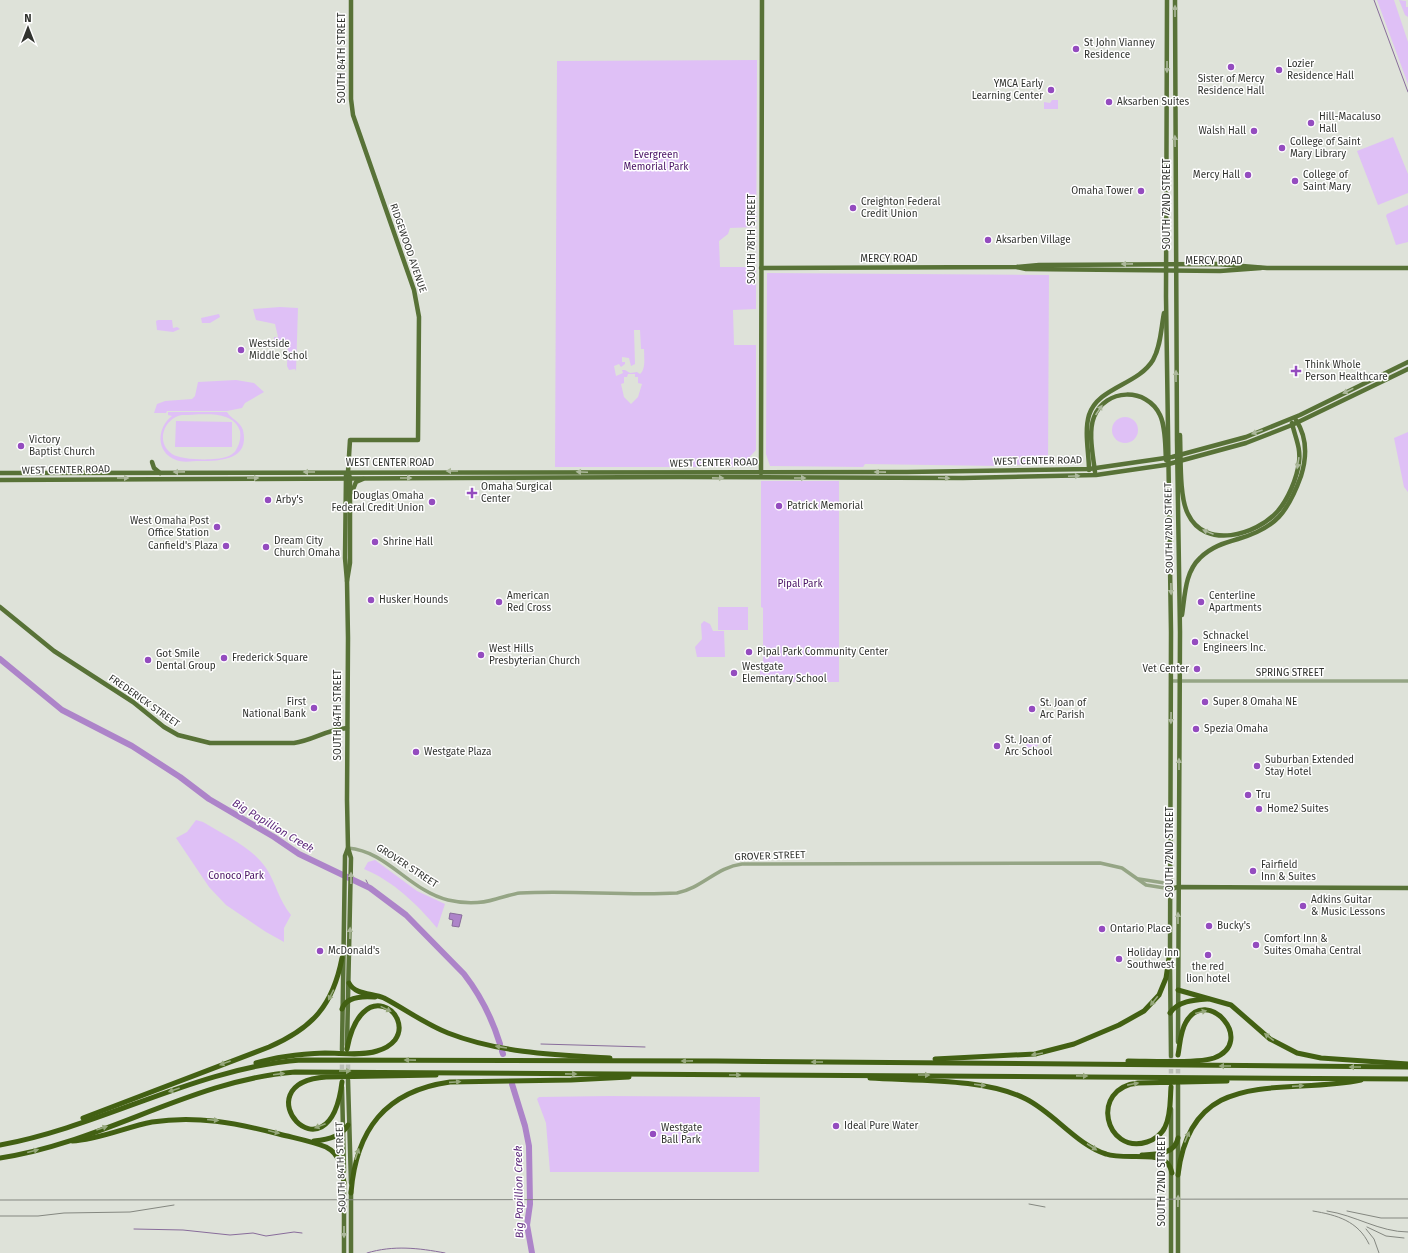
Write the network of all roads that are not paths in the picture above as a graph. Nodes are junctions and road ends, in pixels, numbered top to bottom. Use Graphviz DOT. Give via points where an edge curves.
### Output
graph roads {
  1 [pos="351,0"];
  2 [pos="762,0"];
  3 [pos="1167,0"];
  4 [pos="1175,0"];
  5 [pos="359,138"];
  6 [pos="1166,264"];
  7 [pos="1176,264"];
  8 [pos="1017,267"];
  9 [pos="761,268"];
  10 [pos="1267,268"];
  11 [pos="1408,268"];
  12 [pos="1166,270"];
  13 [pos="1176,270"];
  14 [pos="1166,297"];
  15 [pos="1408,362"];
  16 [pos="1408,369"];
  17 [pos="1176,391"];
  18 [pos="1293,418"];
  19 [pos="1295,424"];
  20 [pos="350,440"];
  21 [pos="152,462"];
  22 [pos="1092,469"];
  23 [pos="761,471"];
  24 [pos="348,472"];
  25 [pos="0,473"];
  26 [pos="160,473"];
  27 [pos="1096,475"];
  28 [pos="1089,476"];
  29 [pos="347,478"];
  30 [pos="367,478"];
  31 [pos="761,478"];
  32 [pos="0,480"];
  33 [pos="350,502"];
  34 [pos="1170,507"];
  35 [pos="347,581"];
  36 [pos="0,608"];
  37 [pos="1180,632"];
  38 [pos="1171,680"];
  39 [pos="1179,681"];
  40 [pos="1408,682"];
  41 [pos="347,728"];
  42 [pos="1170,777"];
  43 [pos="1179,784"];
  44 [pos="348,848"];
  45 [pos="1171,887"];
  46 [pos="1178,887"];
  47 [pos="1408,888"];
  48 [pos="1170,951"];
  49 [pos="342,958"];
  50 [pos="349,983"];
  51 [pos="1178,990"];
  52 [pos="1215,999"];
  53 [pos="349,1000"];
  54 [pos="389,1001"];
  55 [pos="1178,1005"];
  56 [pos="342,1009"];
  57 [pos="1170,1014"];
  58 [pos="345,1050"];
  59 [pos="1171,1056"];
  60 [pos="1178,1056"];
  61 [pos="657,1061"];
  62 [pos="856,1062"];
  63 [pos="1195,1063"];
  64 [pos="1408,1064"];
  65 [pos="1408,1067"];
  66 [pos="224,1073"];
  67 [pos="326,1074"];
  68 [pos="696,1075"];
  69 [pos="829,1075"];
  70 [pos="1374,1078"];
  71 [pos="1408,1079"];
  72 [pos="348,1080"];
  73 [pos="1157,1080"];
  74 [pos="342,1081"];
  75 [pos="1178,1085"];
  76 [pos="1171,1086"];
  77 [pos="348,1125"];
  78 [pos="343,1132"];
  79 [pos="31,1138"];
  80 [pos="1178,1138"];
  81 [pos="303,1140"];
  82 [pos="65,1141"];
  83 [pos="0,1145"];
  84 [pos="1172,1150"];
  85 [pos="1111,1155"];
  86 [pos="0,1158"];
  87 [pos="1172,1173"];
  88 [pos="1178,1178"];
  89 [pos="344,1183"];
  90 [pos="351,1193"];
  91 [pos="344,1253"];
  92 [pos="351,1253"];
  93 [pos="1171,1253"];
  94 [pos="1178,1253"];
  1 -- 5 [label="main road, SOUTH 84TH STREET" via="351,99"];
  2 -- 9 [label="main road, SOUTH 78TH STREET"];
  3 -- 6 [label="main road, SOUTH 72ND STREET, one-way"];
  7 -- 4 [label="main road, SOUTH 72ND STREET, one-way"];
  5 -- 20 [label="main road, RIDGEWOOD AVENUE" via="418,303 418,440"];
  6 -- 7 [label="main road, MERCY ROAD"];
  6 -- 8 [label="main road, MERCY ROAD, one-way"];
  6 -- 12 [label="main road, SOUTH 72ND STREET"];
  7 -- 10 [label="main road, MERCY ROAD" via="1232,264"];
  7 -- 13 [label="main road, SOUTH 72ND STREET"];
  8 -- 9 [label="main road, MERCY ROAD"];
  8 -- 12 [label="main road, MERCY ROAD"];
  9 -- 23 [label="main road, SOUTH 78TH STREET"];
  10 -- 11 [label="main road, MERCY ROAD"];
  10 -- 13 [label="main road, MERCY ROAD"];
  12 -- 13 [label="main road, MERCY ROAD"];
  12 -- 14 [label="main road, SOUTH 72ND STREET"];
  17 -- 13 [label="main road, SOUTH 72ND STREET, one-way"];
  14 -- 22 [label="main road" via="1160,343 1153,360 1141,374 1100,399 1090,412 1087,426"];
  14 -- 34 [label="main road, SOUTH 72ND STREET"];
  15 -- 18 [label="main road, WEST CENTER ROAD, one-way"];
  16 -- 19 [label="main road, WEST CENTER ROAD"];
  19 -- 17 [label="main road, one-way" via="1299,462 1288,495 1281,507 1266,522 1247,531 1228,536 1211,534 1196,525 1185,507"];
  17 -- 37 [label="main road, SOUTH 72ND STREET"];
  18 -- 19 [label="main road"];
  18 -- 22 [label="main road, WEST CENTER ROAD, one-way" via="1246,436 1189,453"];
  19 -- 27 [label="main road, WEST CENTER ROAD" via="1246,443 1190,460"];
  19 -- 37 [label="main road" via="1304,440 1305,460 1290,504 1280,517 1264,529 1218,546 1199,558 1188,579"];
  20 -- 24 [label="main road, SOUTH 84TH STREET"];
  21 -- 26 [label="main road"];
  22 -- 23 [label="main road, WEST CENTER ROAD, one-way" via="969,472"];
  22 -- 27 [label="main road"];
  22 -- 28 [label="main road"];
  22 -- 34 [label="main road, one-way" via="1092,428 1094,417 1100,407 1111,398 1122,394 1132,394 1146,399 1157,410 1162,424"];
  23 -- 24 [label="main road, WEST CENTER ROAD, one-way"];
  23 -- 31 [label="main road, SOUTH 78TH STREET"];
  24 -- 26 [label="main road, WEST CENTER ROAD, one-way"];
  24 -- 29 [label="main road, SOUTH 84TH STREET"];
  25 -- 26 [label="main road, WEST CENTER ROAD"];
  27 -- 28 [label="main road, WEST CENTER ROAD"];
  31 -- 28 [label="main road, WEST CENTER ROAD, one-way"];
  29 -- 30 [label="main road, WEST CENTER ROAD"];
  32 -- 29 [label="main road, WEST CENTER ROAD, one-way"];
  29 -- 33 [label="main road, SOUTH 84TH STREET"];
  29 -- 35 [label="main road, SOUTH 84TH STREET"];
  30 -- 31 [label="main road, WEST CENTER ROAD, one-way"];
  30 -- 33 [label="main road" via="355,484"];
  33 -- 35 [label="main road, SOUTH 84TH STREET" via="350,563"];
  34 -- 38 [label="main road, SOUTH 72ND STREET, one-way"];
  35 -- 41 [label="main road, SOUTH 84TH STREET"];
  36 -- 41 [label="main road, FREDERICK STREET" via="54,651 133,702 164,727 186,738 210,743 294,744 327,731"];
  37 -- 39 [label="main road, SOUTH 72ND STREET"];
  38 -- 39 [label="street, SPRING STREET"];
  38 -- 42 [label="main road, SOUTH 72ND STREET, one-way"];
  39 -- 40 [label="street, SPRING STREET"];
  43 -- 39 [label="main road, SOUTH 72ND STREET, one-way"];
  41 -- 44 [label="main road, SOUTH 84TH STREET"];
  42 -- 43 [label="main road"];
  42 -- 45 [label="main road, SOUTH 72ND STREET"];
  43 -- 46 [label="main road, SOUTH 72ND STREET"];
  44 -- 45 [label="street, GROVER STREET" via="361,849 372,854 429,893 466,903 485,902 520,893 677,893 694,888 724,868 742,864 1100,863 1122,868 1139,879"];
  44 -- 49 [label="main road, SOUTH 84TH STREET" via="345,856"];
  50 -- 44 [label="main road, SOUTH 84TH STREET, one-way" via="351,858"];
  45 -- 46 [label="main road, GROVER STREET"];
  45 -- 48 [label="main road, SOUTH 72ND STREET"];
  46 -- 47 [label="main road, GROVER STREET"];
  51 -- 46 [label="main road, SOUTH 72ND STREET, one-way"];
  48 -- 57 [label="main road, SOUTH 72ND STREET"];
  48 -- 62 [label="highway, one-way" via="1165,982 1150,1006 1131,1019 1074,1044 1017,1056"];
  49 -- 56 [label="main road, SOUTH 84TH STREET"];
  49 -- 79 [label="highway, one-way" via="338,978 327,1002 311,1022 297,1033 269,1047"];
  50 -- 53 [label="main road, SOUTH 84TH STREET"];
  50 -- 54 [label="highway" via="354,990 377,995"];
  51 -- 52 [label="highway"];
  51 -- 55 [label="main road, SOUTH 72ND STREET"];
  52 -- 55 [label="highway" via="1190,1001"];
  64 -- 52 [label="highway, one-way" via="1322,1058 1297,1053 1270,1039 1236,1008"];
  53 -- 54 [label="highway" via="366,996"];
  53 -- 56 [label="highway" via="344,1003"];
  53 -- 58 [label="main road, SOUTH 84TH STREET"];
  61 -- 54 [label="highway, one-way" via="555,1055 475,1042 445,1031"];
  55 -- 57 [label="highway"];
  55 -- 60 [label="main road, SOUTH 72ND STREET"];
  56 -- 58 [label="main road, SOUTH 84TH STREET"];
  57 -- 59 [label="main road, SOUTH 72ND STREET"];
  58 -- 66 [label="highway, one-way" via="360,1014 371,1007 380,1006 388,1009 398,1020 399,1030 395,1040 382,1049 363,1053 291,1055"];
  60 -- 63 [label="highway, one-way" via="1182,1032 1188,1019 1200,1012 1216,1013 1223,1017 1228,1025 1229,1043 1217,1057"];
  62 -- 61 [label="highway, one-way"];
  61 -- 66 [label="highway, one-way" via="326,1059 273,1063"];
  62 -- 63 [label="highway"];
  65 -- 63 [label="highway, one-way"];
  66 -- 79 [label="highway, one-way"];
  67 -- 68 [label="highway, one-way"];
  74 -- 67 [label="highway, one-way" via="338,1106 330,1120 317,1128 302,1126 294,1120 289,1111 291,1094 304,1082"];
  82 -- 67 [label="highway, one-way" via="241,1081 281,1073"];
  68 -- 69 [label="highway, one-way"];
  90 -- 68 [label="highway, one-way" via="355,1162 364,1138 375,1120 406,1094 431,1085 450,1082"];
  69 -- 73 [label="highway, one-way"];
  69 -- 85 [label="highway, one-way" via="977,1085 1007,1091 1034,1104 1091,1147"];
  70 -- 71 [label="highway"];
  70 -- 73 [label="highway"];
  88 -- 70 [label="highway, one-way" via="1183,1147 1193,1125 1209,1107 1224,1098 1255,1090 1339,1085"];
  72 -- 77 [label="main road, SOUTH 84TH STREET"];
  76 -- 73 [label="highway, one-way" via="1168,1118 1161,1133 1143,1143 1122,1140 1114,1133 1108,1121 1107,1111 1111,1098 1118,1090 1129,1084"];
  74 -- 78 [label="main road, SOUTH 84TH STREET"];
  75 -- 80 [label="main road, SOUTH 72ND STREET"];
  76 -- 84 [label="main road, SOUTH 72ND STREET"];
  77 -- 78 [label="highway"];
  77 -- 90 [label="main road, SOUTH 84TH STREET"];
  78 -- 81 [label="highway" via="324,1140"];
  78 -- 89 [label="main road, SOUTH 84TH STREET"];
  79 -- 83 [label="highway"];
  80 -- 84 [label="highway"];
  80 -- 88 [label="main road, SOUTH 72ND STREET"];
  82 -- 81 [label="highway, one-way" via="81,1141 152,1122 188,1119 228,1122"];
  81 -- 89 [label="highway" via="332,1150 340,1164"];
  86 -- 82 [label="highway, one-way"];
  84 -- 85 [label="highway" via="1145,1155"];
  84 -- 87 [label="main road, SOUTH 72ND STREET"];
  85 -- 87 [label="highway" via="1160,1159 1168,1164"];
  87 -- 93 [label="main road, SOUTH 72ND STREET"];
  94 -- 88 [label="main road, SOUTH 72ND STREET, one-way"];
  89 -- 91 [label="main road, SOUTH 84TH STREET, one-way"];
  90 -- 92 [label="main road, SOUTH 84TH STREET"];
}
